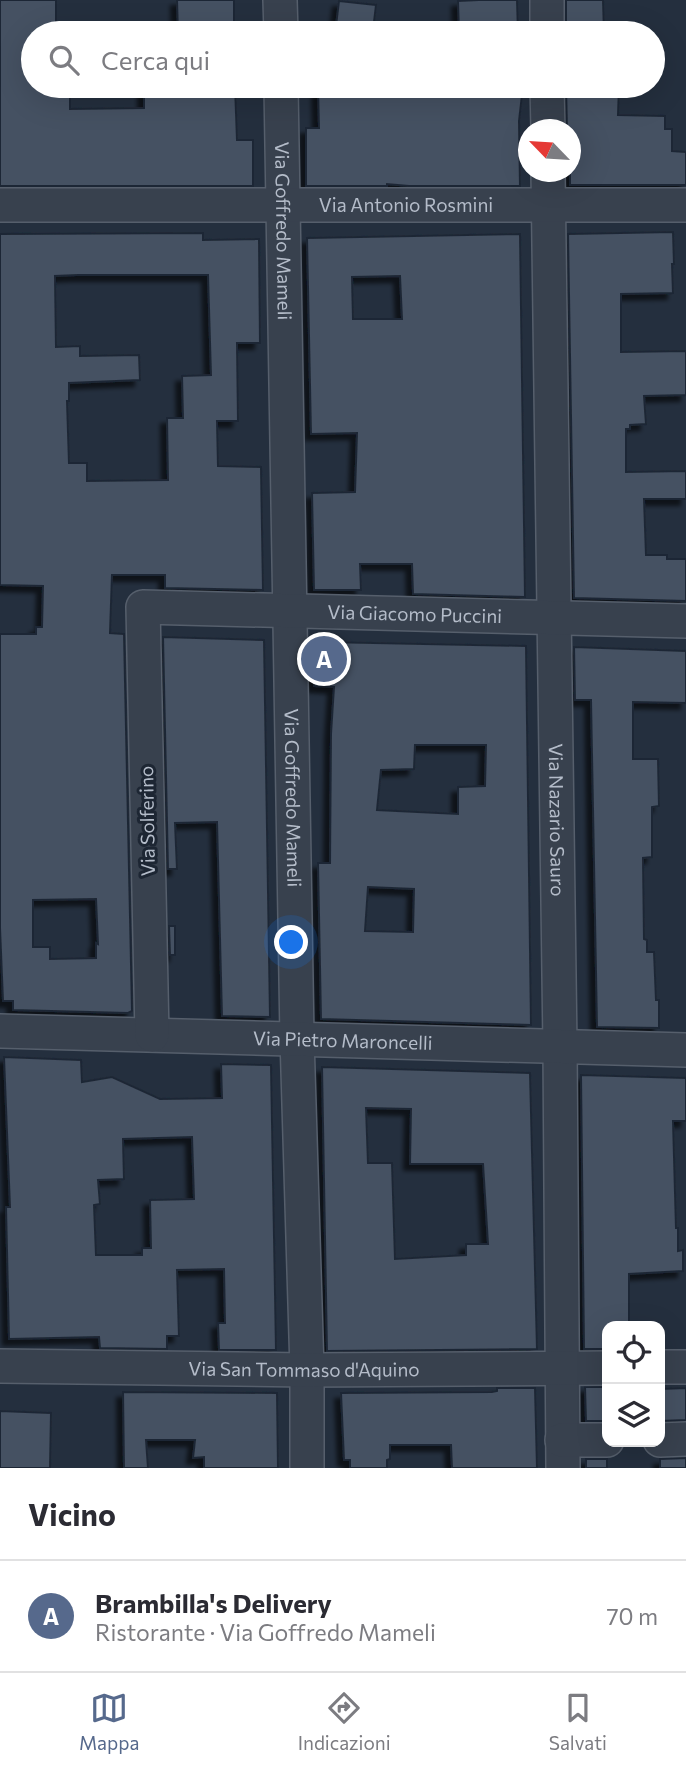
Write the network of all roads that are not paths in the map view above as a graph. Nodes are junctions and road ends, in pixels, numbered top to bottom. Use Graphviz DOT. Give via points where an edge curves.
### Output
graph roads {
  1 [pos="280,0"];
  2 [pos="547,0"];
  3 [pos="281,21"];
  4 [pos="547,21"];
  5 [pos="281,98"];
  6 [pos="547,98"];
  7 [pos="548,119"];
  8 [pos="548,182"];
  9 [pos="283,204"];
  10 [pos="0,205"];
  11 [pos="686,205"];
  12 [pos="548,206"];
  13 [pos="143,607"];
  14 [pos="291,610"];
  15 [pos="555,617"];
  16 [pos="686,621"];
  17 [pos="0,1031"];
  18 [pos="152,1035"];
  19 [pos="297,1038"];
  20 [pos="560,1046"];
  21 [pos="686,1050"];
  22 [pos="0,1366"];
  23 [pos="665,1367"];
  24 [pos="686,1367"];
  25 [pos="602,1368"];
  26 [pos="562,1369"];
  27 [pos="307,1370"];
  28 [pos="686,1439"];
  29 [pos="665,1440"];
  30 [pos="602,1442"];
  31 [pos="563,1454"];
  32 [pos="307,1468"];
  1 -- 3 [label="street"];
  2 -- 4 [label="street"];
  5 -- 9 [label="street, Via Goffredo Mameli"];
  6 -- 7 [label="street"];
  8 -- 12 [label="street, Via Nazario Sauro"];
  9 -- 10 [label="street, Via Antonio Rosmini"];
  9 -- 12 [label="street, Via Antonio Rosmini"];
  9 -- 14 [label="street, Via Goffredo Mameli"];
  11 -- 12 [label="street, Via Antonio Rosmini"];
  12 -- 15 [label="street, Via Nazario Sauro"];
  13 -- 14 [label="street, Via Giacomo Puccini"];
  13 -- 18 [label="street, Via Solferino"];
  14 -- 15 [label="street, Via Giacomo Puccini"];
  14 -- 19 [label="street, Via Goffredo Mameli"];
  15 -- 16 [label="street, Via Giacomo Puccini"];
  15 -- 20 [label="street, Via Nazario Sauro"];
  17 -- 18 [label="street, Via Pietro Maroncelli"];
  18 -- 19 [label="street, Via Pietro Maroncelli"];
  19 -- 20 [label="street, Via Pietro Maroncelli"];
  19 -- 27 [label="street, Via Goffredo Mameli"];
  20 -- 21 [label="street, Via Pietro Maroncelli"];
  20 -- 26 [label="street, Via Nazario Sauro"];
  22 -- 27 [label="street, Via San Tommaso d'Aquino"];
  23 -- 24 [label="street"];
  25 -- 26 [label="street, Via San Tommaso d'Aquino"];
  26 -- 27 [label="street, Via San Tommaso d'Aquino"];
  26 -- 31 [label="street, Via Nazario Sauro"];
  27 -- 32 [label="street, Via Goffredo Mameli"];
  28 -- 29 [label="street"];
  30 -- 31 [label="street"];
}
